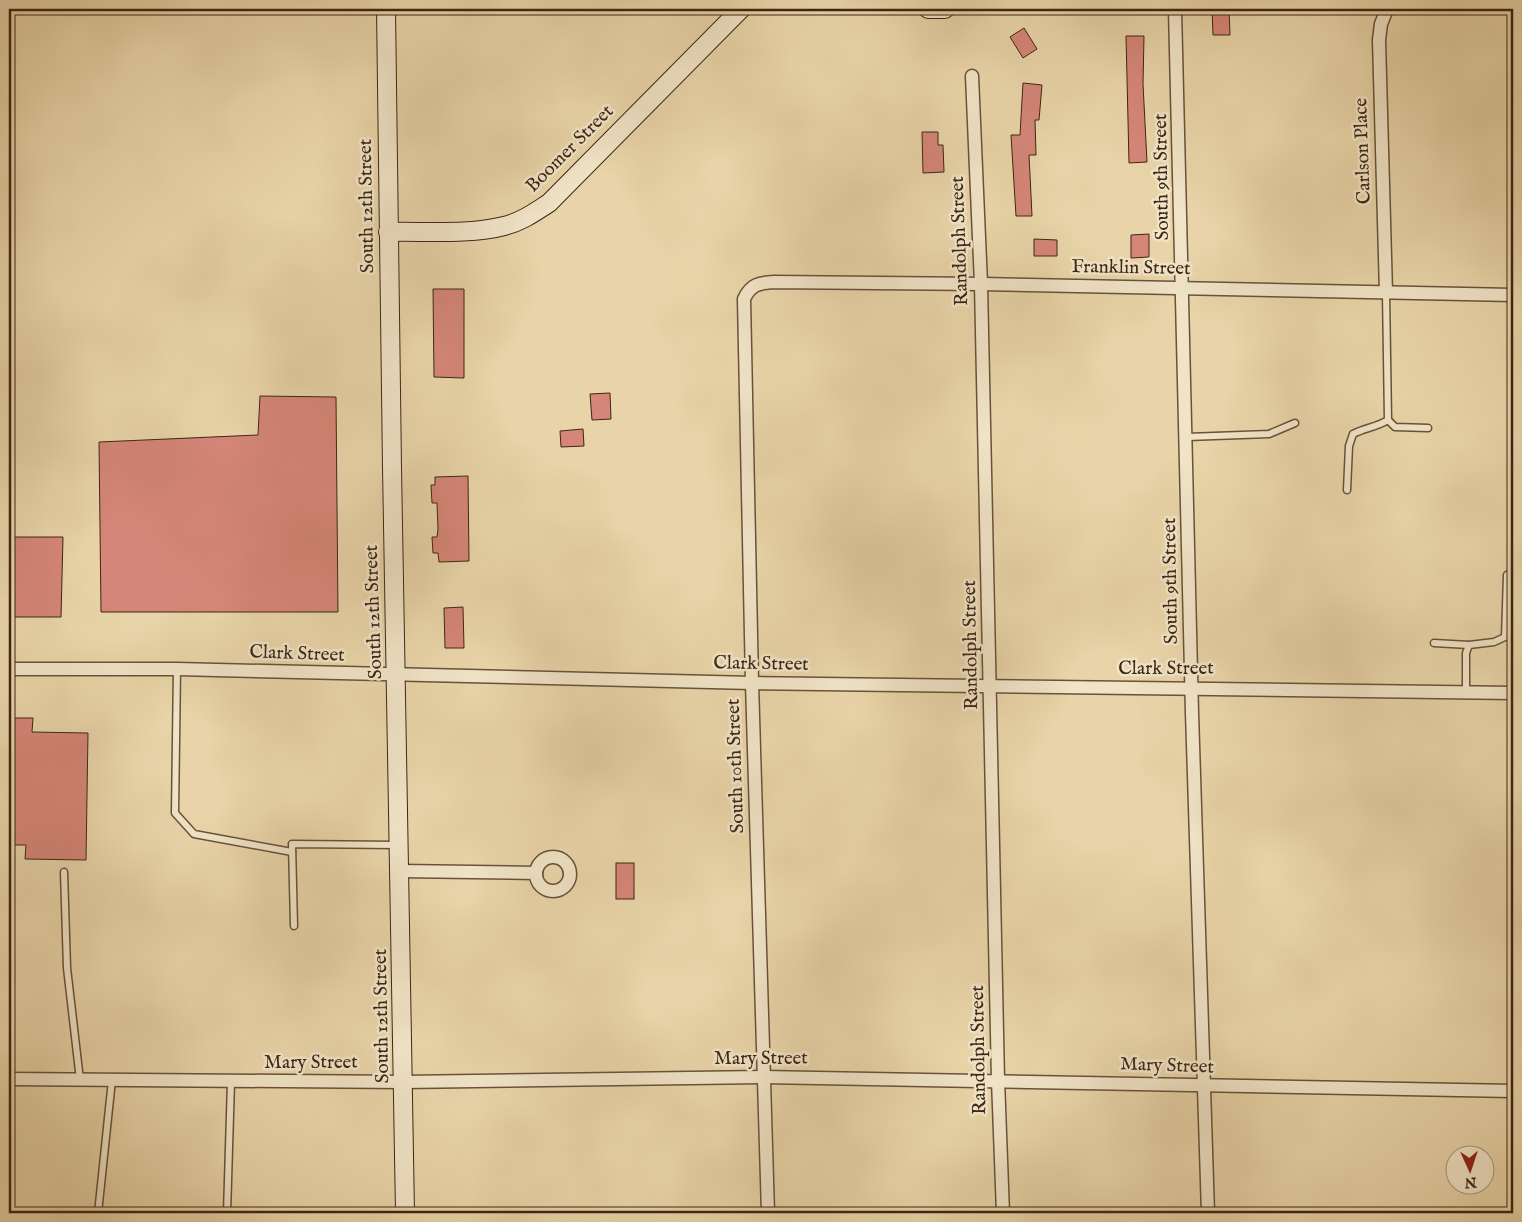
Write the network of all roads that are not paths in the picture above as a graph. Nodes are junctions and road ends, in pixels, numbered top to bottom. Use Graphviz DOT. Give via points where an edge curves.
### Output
graph roads {
  1 [pos="386,9"];
  2 [pos="741,9"];
  3 [pos="928,9"];
  4 [pos="945,9"];
  5 [pos="1175,9"];
  6 [pos="1387,9"];
  7 [pos="972,76"];
  8 [pos="388,232"];
  9 [pos="981,284"];
  10 [pos="749,288"];
  11 [pos="1183,288"];
  12 [pos="1386,293"];
  13 [pos="1513,296"];
  14 [pos="1388,420"];
  15 [pos="1295,423"];
  16 [pos="1428,428"];
  17 [pos="1187,437"];
  18 [pos="1347,490"];
  19 [pos="1507,575"];
  20 [pos="1434,643"];
  21 [pos="1469,645"];
  22 [pos="9,669"];
  23 [pos="176,669"];
  24 [pos="397,676"];
  25 [pos="752,683"];
  26 [pos="990,686"];
  27 [pos="1192,688"];
  28 [pos="1466,692"];
  29 [pos="1513,693"];
  30 [pos="399,845"];
  31 [pos="292,852"];
  32 [pos="64,872"];
  33 [pos="400,872"];
  34 [pos="536,874"];
  35 [pos="294,926"];
  36 [pos="763,1077"];
  37 [pos="9,1079"];
  38 [pos="80,1080"];
  39 [pos="112,1080"];
  40 [pos="998,1080"];
  41 [pos="231,1082"];
  42 [pos="404,1082"];
  43 [pos="1204,1086"];
  44 [pos="1513,1091"];
  45 [pos="98,1213"];
  46 [pos="227,1213"];
  47 [pos="405,1213"];
  48 [pos="768,1213"];
  49 [pos="1003,1213"];
  50 [pos="1208,1213"];
  1 -- 8 [label="street, South 12th Street"];
  2 -- 8 [label="street, Boomer Street" via="549,203 535,213 505,226 486,229"];
  3 -- 4 [label="street"];
  5 -- 11 [label="street, South 9th Street"];
  6 -- 12 [label="street, Carlson Place" via="1379,40"];
  7 -- 9 [label="street, Randolph Street"];
  8 -- 24 [label="street, South 12th Street"];
  9 -- 10 [label="street, Franklin Street" via="774,282 757,283"];
  9 -- 11 [label="street, Franklin Street"];
  9 -- 26 [label="street, Randolph Street"];
  10 -- 25 [label="street, South 10th Street" via="744,299"];
  11 -- 12 [label="street, Franklin Street"];
  11 -- 17 [label="street, South 9th Street"];
  12 -- 13 [label="street, Franklin Street"];
  12 -- 14 [label="lane"];
  14 -- 16 [label="lane" via="1395,427"];
  14 -- 18 [label="lane" via="1380,426 1363,428 1353,434 1349,446"];
  15 -- 17 [label="lane" via="1269,434"];
  17 -- 27 [label="street, South 9th Street"];
  19 -- 21 [label="lane" via="1504,637 1494,642"];
  20 -- 21 [label="lane"];
  21 -- 28 [label="lane"];
  22 -- 23 [label="street, Clark Street"];
  23 -- 24 [label="street, Clark Street"];
  23 -- 31 [label="lane" via="175,813 194,834"];
  24 -- 25 [label="street, Clark Street"];
  24 -- 30 [label="street, South 12th Street"];
  25 -- 26 [label="street, Clark Street"];
  25 -- 36 [label="street, South 10th Street"];
  26 -- 27 [label="street, Clark Street"];
  26 -- 40 [label="street, Randolph Street"];
  27 -- 28 [label="street, Clark Street"];
  27 -- 43 [label="street, South 9th Street"];
  28 -- 29 [label="street, Clark Street"];
  30 -- 31 [label="lane" via="292,844"];
  30 -- 33 [label="street, South 12th Street"];
  31 -- 35 [label="lane"];
  32 -- 38 [label="lane" via="67,968"];
  33 -- 34 [label="street"];
  33 -- 42 [label="street, South 12th Street"];
  36 -- 40 [label="street, Mary Street"];
  36 -- 42 [label="street, Mary Street"];
  36 -- 48 [label="street, South 10th Street"];
  37 -- 38 [label="street, Mary Street"];
  38 -- 39 [label="street, Mary Street"];
  39 -- 41 [label="street, Mary Street"];
  39 -- 45 [label="lane"];
  40 -- 43 [label="street, Mary Street"];
  40 -- 49 [label="street, Randolph Street"];
  41 -- 42 [label="street, Mary Street"];
  41 -- 46 [label="lane"];
  42 -- 47 [label="street, South 12th Street"];
  43 -- 44 [label="street, Mary Street"];
  43 -- 50 [label="street, South 9th Street"];
}
